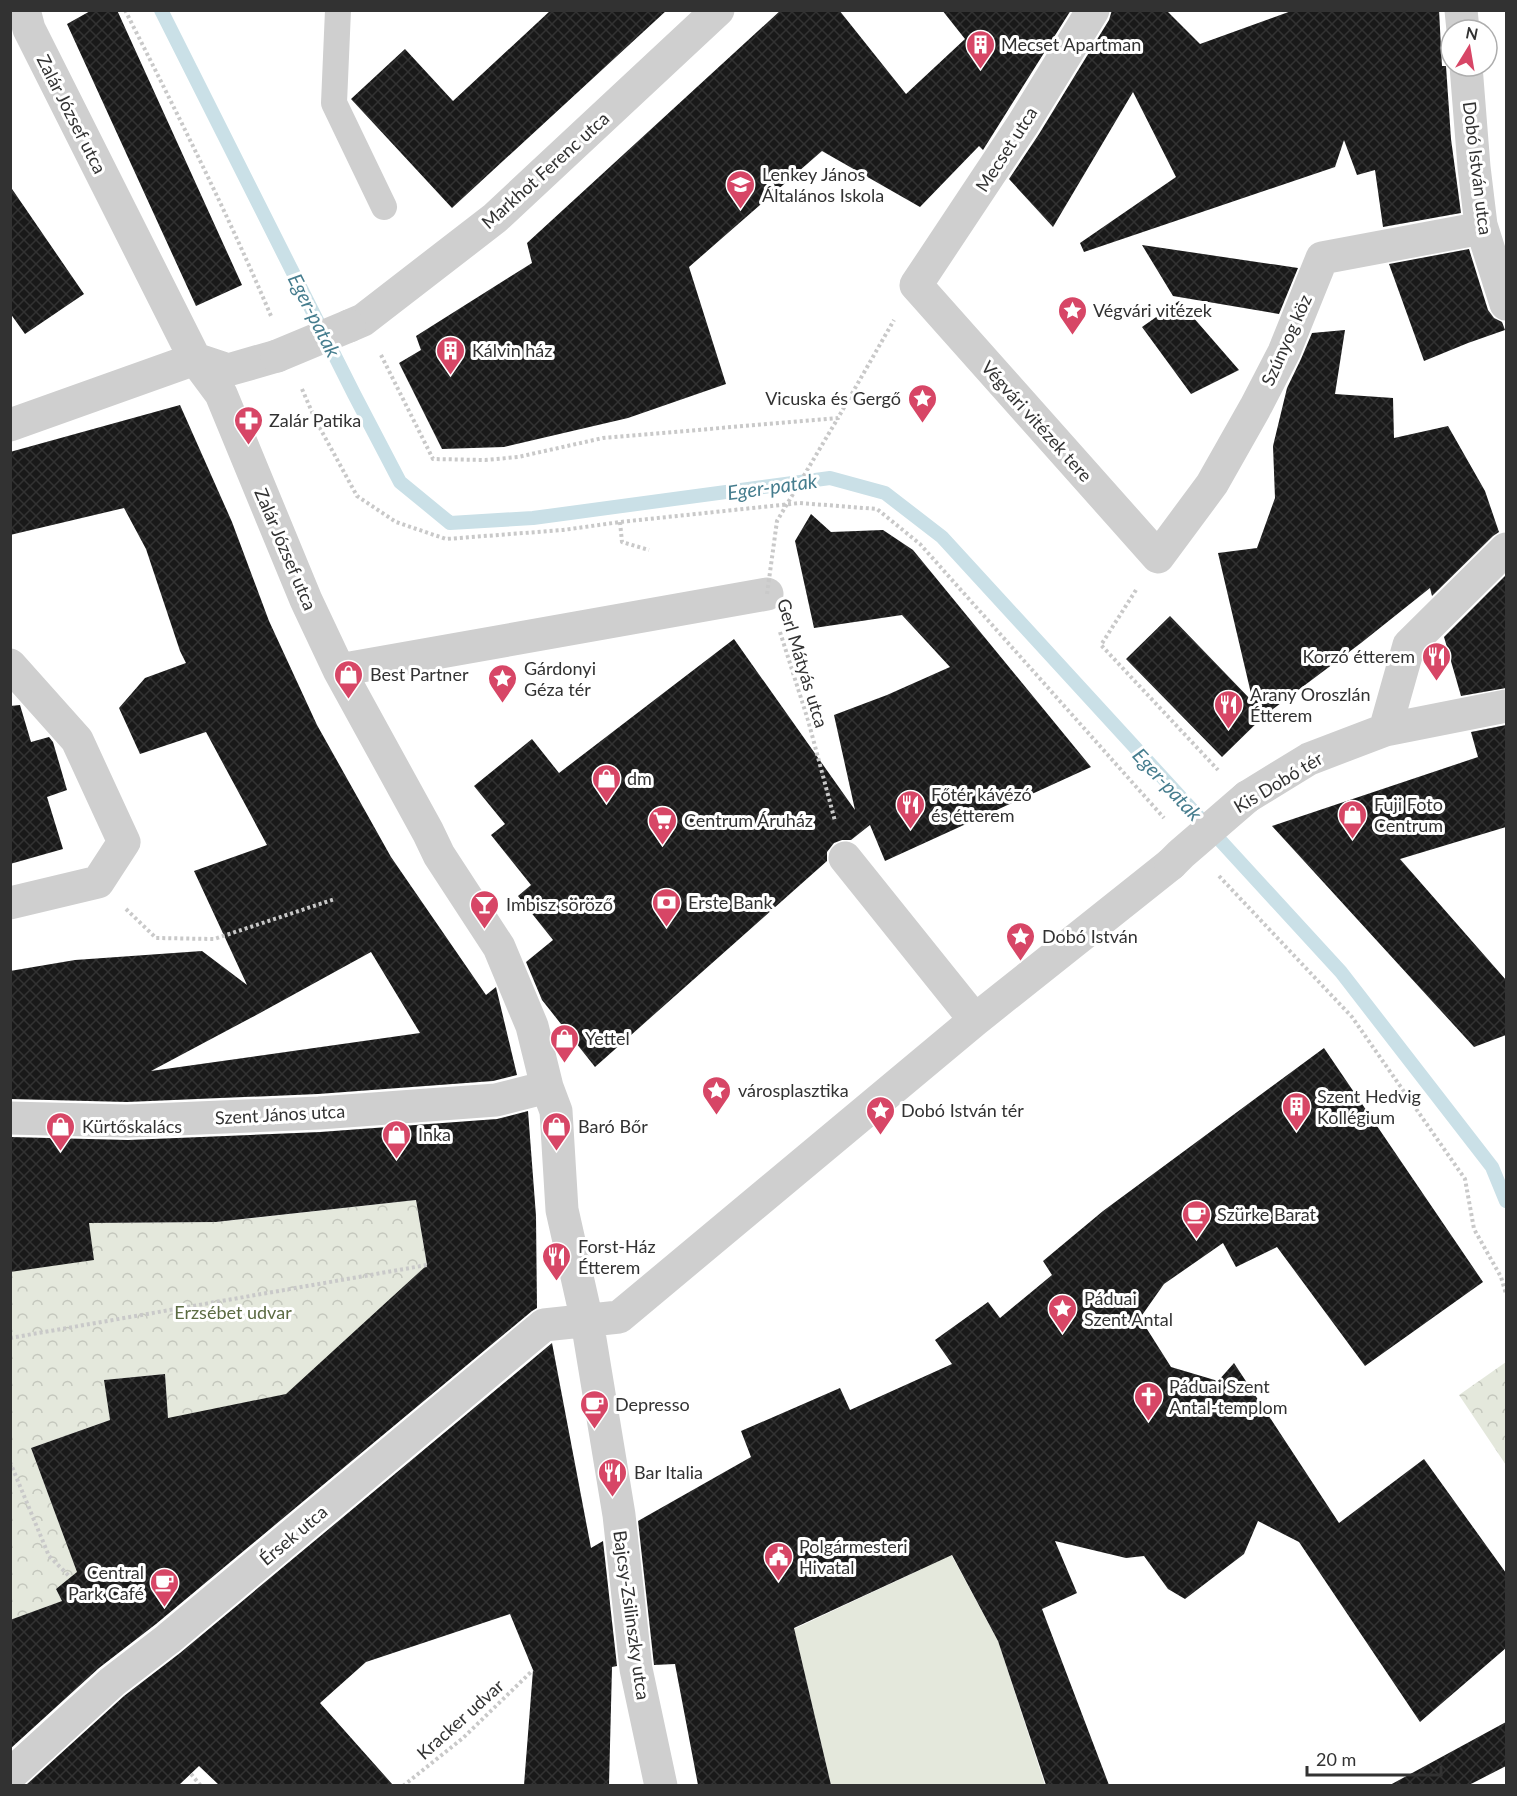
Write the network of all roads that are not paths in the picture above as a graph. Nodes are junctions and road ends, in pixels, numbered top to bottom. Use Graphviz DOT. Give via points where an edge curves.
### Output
graph roads {
  1 [pos="339,10"];
  2 [pos="718,10"];
  3 [pos="1093,10"];
  4 [pos="21,25"];
  5 [pos="1467,78"];
  6 [pos="384,207"];
  7 [pos="1482,228"];
  8 [pos="916,285"];
  9 [pos="1506,304"];
  10 [pos="195,359"];
  11 [pos="10,425"];
  12 [pos="1506,549"];
  13 [pos="1158,557"];
  14 [pos="768,594"];
  15 [pos="10,665"];
  16 [pos="339,670"];
  17 [pos="1506,706"];
  18 [pos="1385,730"];
  19 [pos="845,858"];
  20 [pos="10,903"];
  21 [pos="975,1020"];
  22 [pos="547,1087"];
  23 [pos="10,1119"];
  24 [pos="587,1321"];
  25 [pos="10,1775"];
  26 [pos="661,1785"];
  1 -- 6 [label="lane" via="334,104"];
  2 -- 10 [label="street, Markhot Ferenc utca, bridge" via="495,218 356,323 277,356 228,370"];
  3 -- 8 [label="street, Mecset utca"];
  4 -- 10 [label="street, Zalár József utca"];
  5 -- 7 [label="street, Dobó István utca"];
  7 -- 9 [label="street, Dobó István utca"];
  7 -- 13 [label="street, Szúnyog köz" via="1322,258 1284,352 1255,408 1212,484"];
  8 -- 13 [label="street, Végvári vitézek tere"];
  10 -- 11 [label="street"];
  10 -- 16 [label="street, Zalár József utca" via="222,394 306,600"];
  12 -- 18 [label="street" via="1409,645"];
  14 -- 16 [label="street"];
  15 -- 20 [label="street" via="77,740 124,842 98,882"];
  16 -- 22 [label="street, Zalár József utca" via="439,855 499,947 532,1026"];
  17 -- 18 [label="street, Kis Dobó tér"];
  18 -- 21 [label="street, Kis Dobó tér, bridge" via="1309,759 1247,797 1172,864"];
  19 -- 21 [label="street"];
  21 -- 24 [label="street" via="619,1317"];
  22 -- 23 [label="street, Szent János utca" via="496,1100 319,1113 127,1121"];
  22 -- 24 [label="street" via="556,1110 562,1210"];
  24 -- 25 [label="street, Érsek utca" via="544,1325 168,1640 112,1682"];
  24 -- 26 [label="street, Bajcsy-Zsilinszky utca" via="619,1515 636,1669"];
}
